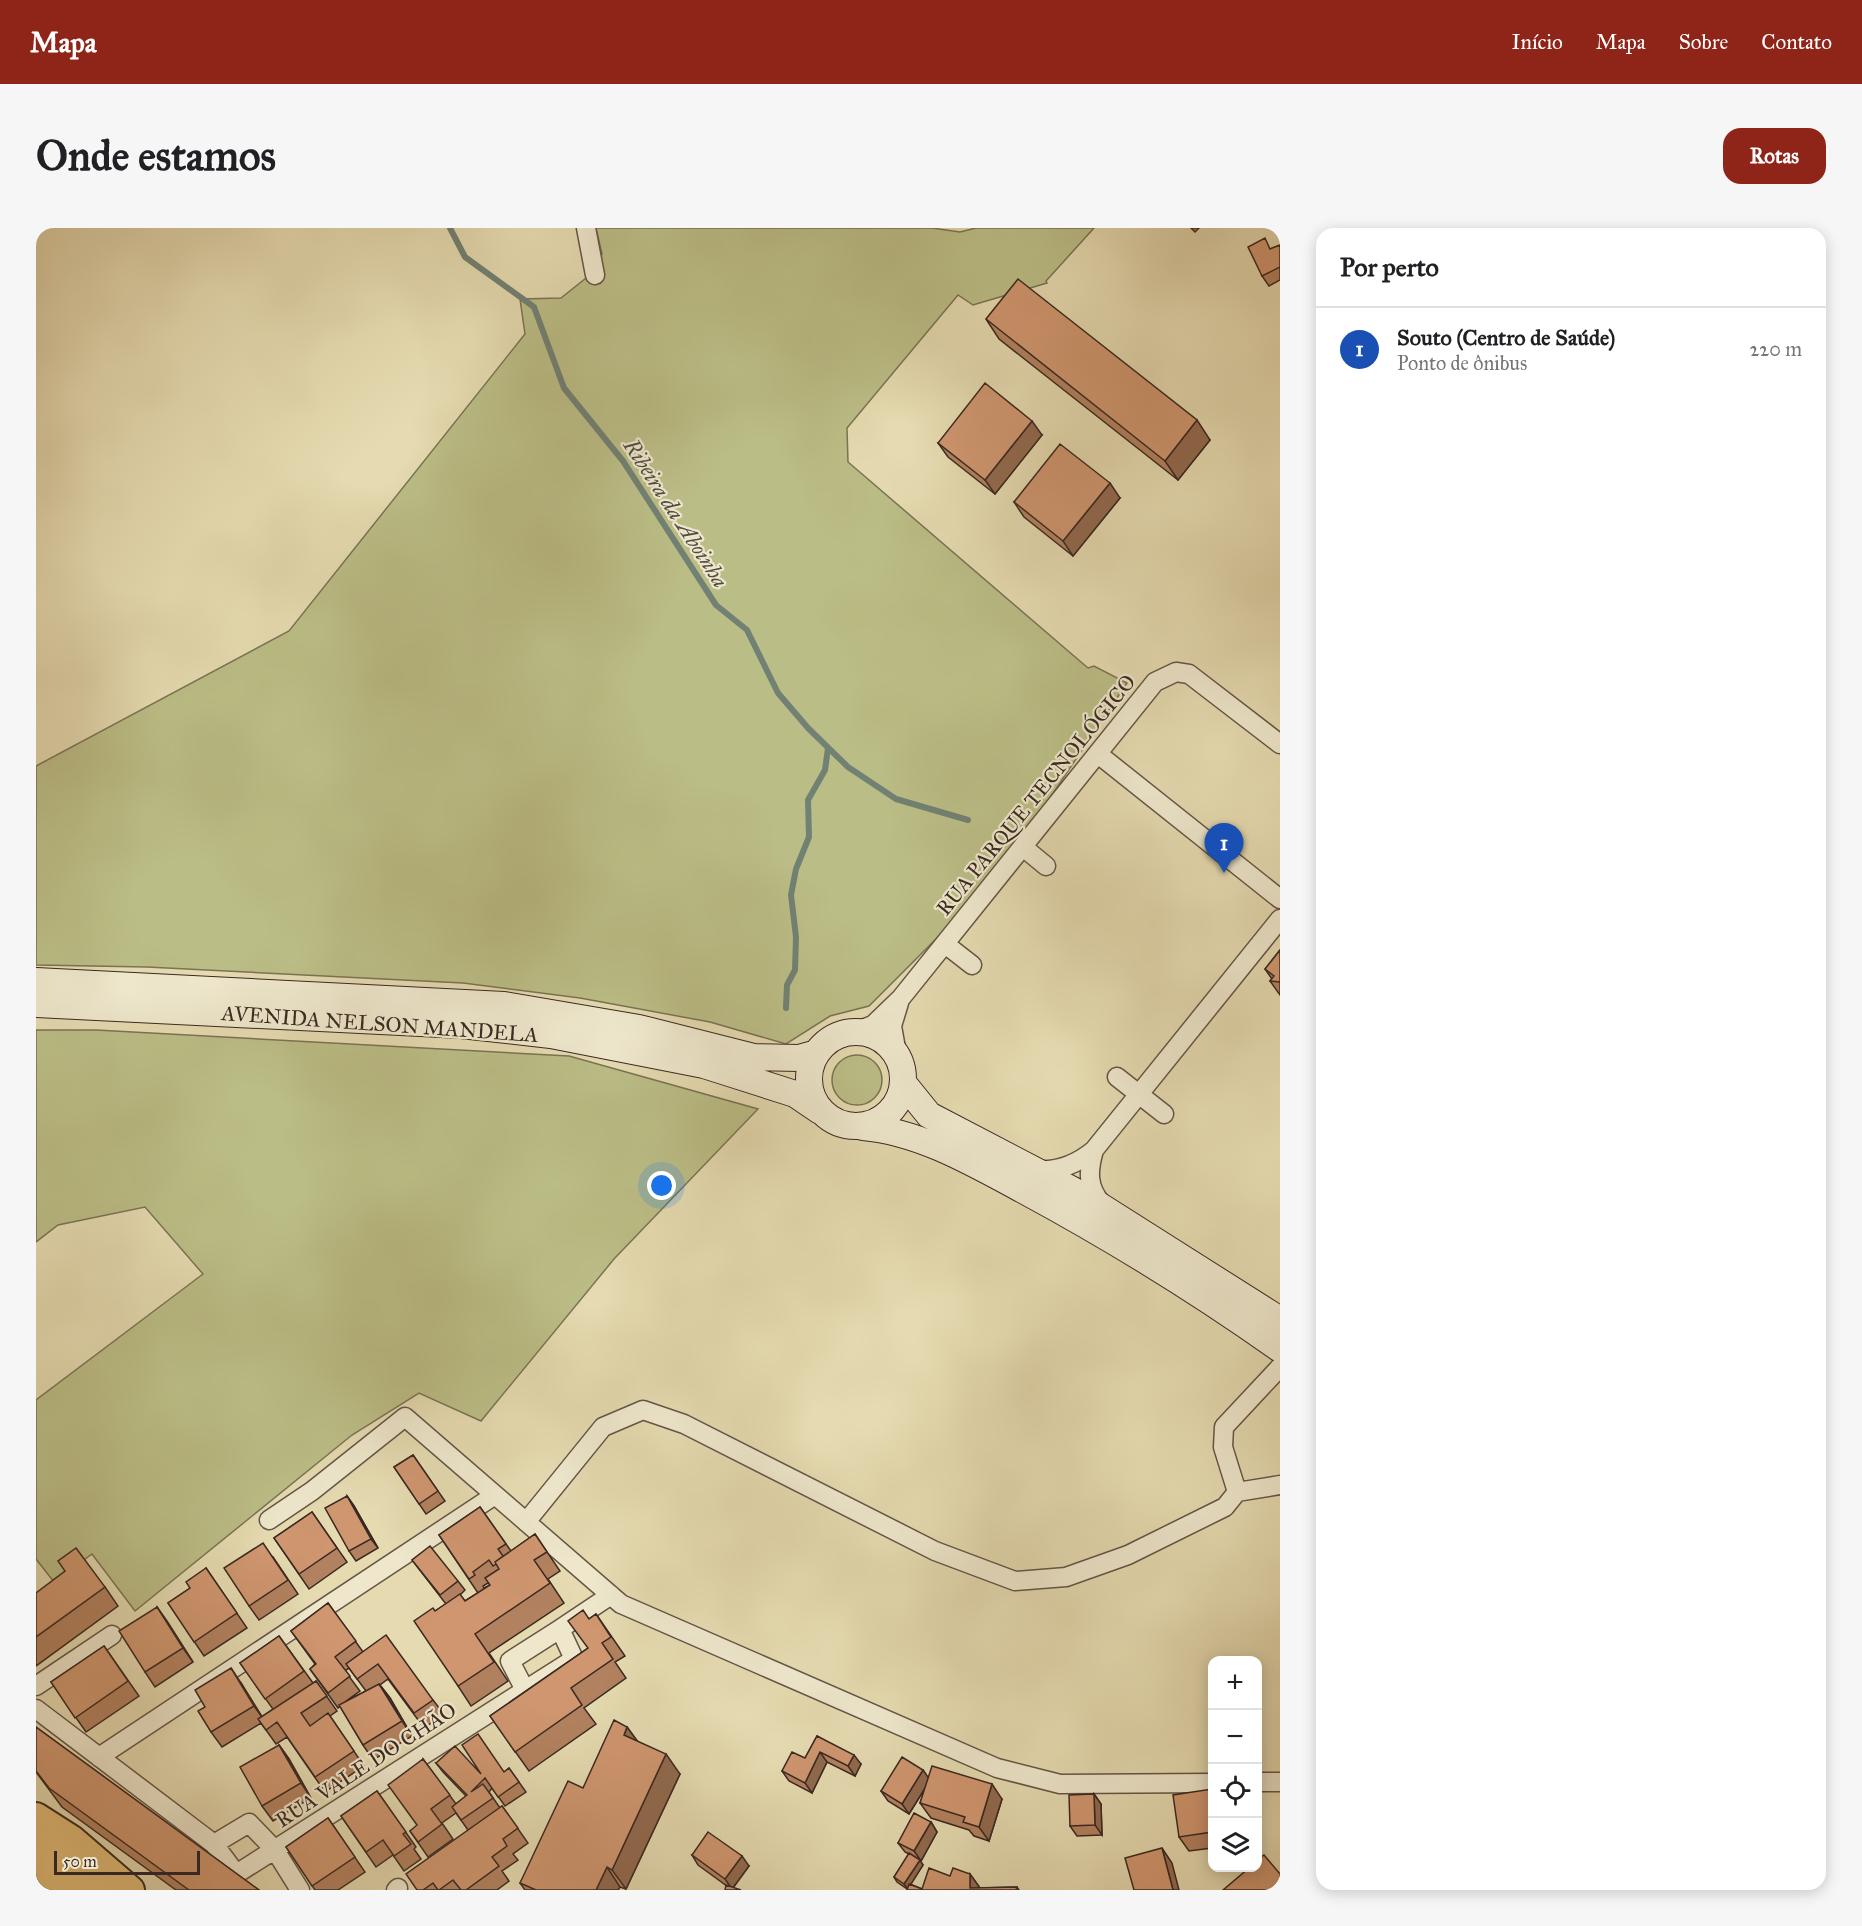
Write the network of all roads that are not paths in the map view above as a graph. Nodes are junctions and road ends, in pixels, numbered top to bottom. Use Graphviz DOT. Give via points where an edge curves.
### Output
graph roads {
  1 [pos="586,228"];
  2 [pos="595,275"];
  3 [pos="1280,744"];
  4 [pos="1098,754"];
  5 [pos="1023,848"];
  6 [pos="1046,866"];
  7 [pos="1280,899"];
  8 [pos="1280,919"];
  9 [pos="945,944"];
  10 [pos="972,965"];
  11 [pos="36,981"];
  12 [pos="902,998"];
  13 [pos="36,1004"];
  14 [pos="857,1031"];
  15 [pos="817,1053"];
  16 [pos="897,1054"];
  17 [pos="1116,1077"];
  18 [pos="904,1084"];
  19 [pos="1139,1095"];
  20 [pos="820,1111"];
  21 [pos="1164,1114"];
  22 [pos="863,1127"];
  23 [pos="1094,1150"];
  24 [pos="1036,1170"];
  25 [pos="1107,1210"];
  26 [pos="1280,1320"];
  27 [pos="1280,1349"];
  28 [pos="1280,1367"];
  29 [pos="1280,1485"];
  30 [pos="1237,1492"];
  31 [pos="495,1495"];
  32 [pos="269,1520"];
  33 [pos="526,1522"];
  34 [pos="611,1595"];
  35 [pos="560,1629"];
  36 [pos="112,1635"];
  37 [pos="36,1686"];
  38 [pos="525,1690"];
  39 [pos="36,1709"];
  40 [pos="99,1757"];
  41 [pos="1262,1782"];
  42 [pos="1280,1782"];
  43 [pos="1208,1783"];
  44 [pos="36,1817"];
  45 [pos="214,1844"];
  46 [pos="275,1850"];
  47 [pos="42,1852"];
  48 [pos="67,1890"];
  49 [pos="99,1890"];
  50 [pos="130,1890"];
  51 [pos="300,1890"];
  1 -- 2 [label="street"];
  3 -- 4 [label="street, RUA PARQUE TECNOLÓGICO" via="1204,683 1176,672 1155,682"];
  4 -- 5 [label="street, RUA PARQUE TECNOLÓGICO"];
  4 -- 7 [label="street"];
  5 -- 6 [label="street"];
  5 -- 9 [label="street, RUA PARQUE TECNOLÓGICO"];
  8 -- 19 [label="street"];
  9 -- 10 [label="street"];
  9 -- 12 [label="street, RUA PARQUE TECNOLÓGICO"];
  11 -- 15 [label="main road, AVENIDA NELSON MANDELA" via="504,1005 639,1028 754,1057 799,1058"];
  12 -- 14 [label="street, RUA PARQUE TECNOLÓGICO" via="873,1025"];
  12 -- 16 [label="street, RUA PARQUE TECNOLÓGICO" via="892,1026"];
  13 -- 20 [label="main road, AVENIDA NELSON MANDELA" via="461,1025 551,1035 704,1065 795,1094"];
  14 -- 15 [label="main road" via="827,1041"];
  14 -- 16 [label="main road" via="880,1038"];
  15 -- 20 [label="main road" via="810,1067 809,1083"];
  16 -- 18 [label="main road"];
  17 -- 19 [label="street"];
  18 -- 22 [label="main road" via="891,1113"];
  18 -- 24 [label="main road" via="929,1115"];
  19 -- 21 [label="street"];
  19 -- 23 [label="street"];
  20 -- 22 [label="main road" via="832,1121"];
  22 -- 27 [label="main road" via="905,1133 986,1170 1124,1246"];
  23 -- 24 [label="street" via="1063,1168"];
  23 -- 25 [label="street" via="1088,1171 1091,1186"];
  24 -- 25 [label="main road"];
  25 -- 26 [label="main road"];
  28 -- 30 [label="street" via="1224,1427 1223,1447"];
  29 -- 30 [label="street"];
  30 -- 33 [label="street" via="1225,1507 1128,1555 1066,1577 1015,1581 935,1551 684,1424 643,1410 603,1427"];
  31 -- 32 [label="street" via="405,1417"];
  31 -- 33 [label="street"];
  31 -- 40 [label="street"];
  33 -- 34 [label="street"];
  34 -- 35 [label="street"];
  34 -- 43 [label="street" via="621,1604 997,1768 1060,1784"];
  35 -- 38 [label="street, RUA VALE DO CHÃO" via="574,1659"];
  35 -- 38 [label="street" via="510,1661"];
  36 -- 37 [label="street"];
  38 -- 46 [label="street, RUA VALE DO CHÃO"];
  39 -- 40 [label="street"];
  40 -- 45 [label="street"];
  41 -- 42 [label="street"];
  44 -- 50 [label="main road" via="72,1840"];
  45 -- 46 [label="street" via="249,1823"];
  45 -- 46 [label="street, RUA VALE DO CHÃO" via="233,1876"];
  46 -- 51 [label="street"];
  47 -- 48 [label="main road"];
  47 -- 49 [label="main road"];
}
